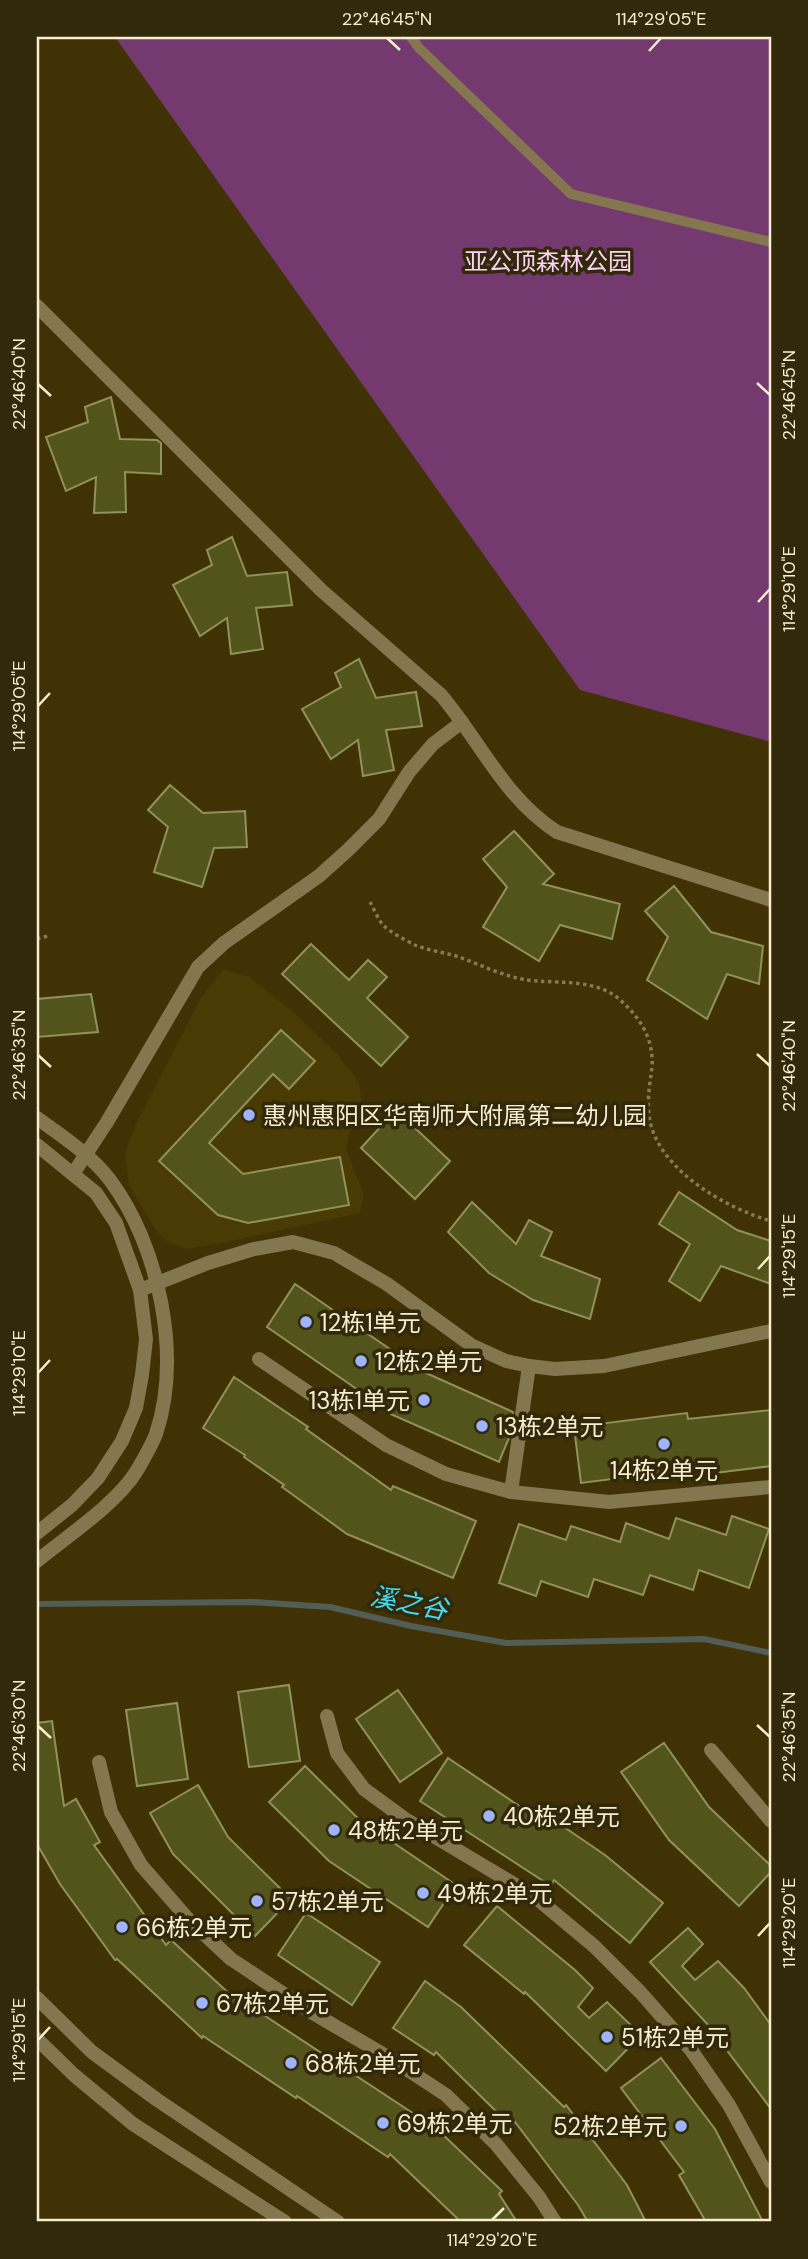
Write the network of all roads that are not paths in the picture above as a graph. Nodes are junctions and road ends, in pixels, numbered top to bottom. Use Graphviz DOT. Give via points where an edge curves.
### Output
graph roads {
  1 [pos="411,37"];
  2 [pos="771,242"];
  3 [pos="37,306"];
  4 [pos="462,722"];
  5 [pos="771,900"];
  6 [pos="37,1118"];
  7 [pos="37,1144"];
  8 [pos="85,1155"];
  9 [pos="73,1174"];
  10 [pos="157,1284"];
  11 [pos="140,1290"];
  12 [pos="771,1331"];
  13 [pos="259,1359"];
  14 [pos="529,1366"];
  15 [pos="771,1487"];
  16 [pos="511,1492"];
  17 [pos="37,1533"];
  18 [pos="37,1561"];
  19 [pos="327,1717"];
  20 [pos="711,1750"];
  21 [pos="99,1762"];
  22 [pos="771,1821"];
  23 [pos="37,1998"];
  24 [pos="37,2039"];
  25 [pos="771,2182"];
  26 [pos="285,2222"];
  27 [pos="338,2222"];
  28 [pos="555,2222"];
  1 -- 2 [label="lane" via="571,194"];
  3 -- 4 [label="street" via="321,590 442,695"];
  4 -- 5 [label="street" via="517,799 557,832"];
  4 -- 8 [label="street" via="433,744 379,819 348,850 198,967"];
  6 -- 8 [label="street"];
  7 -- 9 [label="street"];
  8 -- 9 [label="street"];
  8 -- 10 [label="street" via="132,1213"];
  9 -- 11 [label="street" via="96,1193 116,1223"];
  10 -- 11 [label="street"];
  10 -- 14 [label="street" via="208,1263 293,1242 334,1253 387,1284 471,1345"];
  10 -- 18 [label="street" via="167,1359 164,1402 155,1436 134,1475 108,1503"];
  11 -- 17 [label="street" via="146,1339 136,1408 99,1478"];
  12 -- 14 [label="street" via="604,1366"];
  13 -- 16 [label="street" via="386,1445 446,1474"];
  14 -- 16 [label="street"];
  15 -- 16 [label="street" via="608,1502"];
  19 -- 25 [label="street" via="337,1753 364,1789 405,1819 534,1896 641,1993 691,2050 729,2105"];
  20 -- 22 [label="street"];
  21 -- 28 [label="street" via="111,1812 141,1865 188,1919 231,1959 446,2095 496,2144"];
  23 -- 27 [label="street" via="92,2052"];
  24 -- 26 [label="street" via="133,2124"];
}
